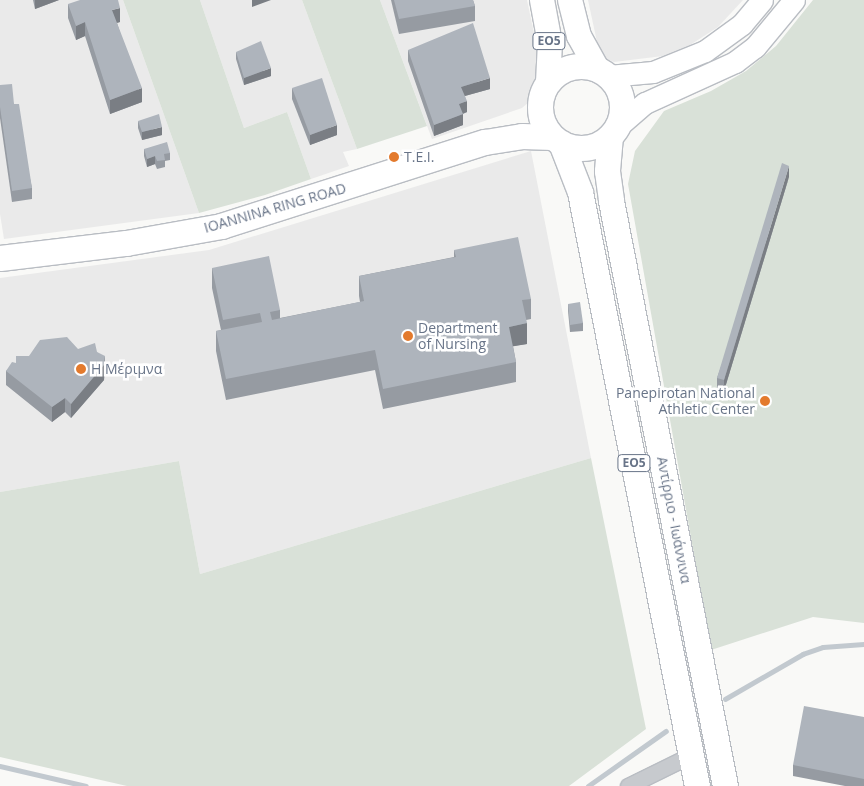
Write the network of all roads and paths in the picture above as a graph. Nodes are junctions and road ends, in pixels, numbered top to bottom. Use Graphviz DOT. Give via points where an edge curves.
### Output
graph roads {
  1 [pos="542,0"];
  2 [pos="570,0"];
  3 [pos="762,0"];
  4 [pos="794,0"];
  5 [pos="603,73"];
  6 [pos="544,90"];
  7 [pos="614,132"];
  8 [pos="556,140"];
  9 [pos="485,142"];
  10 [pos="0,258"];
  11 [pos="691,755"];
  12 [pos="628,786"];
  13 [pos="697,786"];
  14 [pos="725,786"];
  1 -- 6 [label="main road, ΕΟ5" via="550,43"];
  2 -- 5 [label="main road, ΕΟ5" via="580,36"];
  3 -- 5 [label="main road" via="742,24 705,50 653,72"];
  4 -- 7 [label="main road" via="755,48 735,62 645,103"];
  5 -- 6 [label="highway, ΕΟ5" via="571,68"];
  5 -- 7 [label="highway, ΕΟ5" via="615,84 622,106"];
  6 -- 8 [label="highway, ΕΟ5" via="541,118"];
  6 -- 9 [label="highway, IOANNINA RING ROAD" via="519,123"];
  7 -- 8 [label="highway" via="592,147 570,147"];
  7 -- 14 [label="highway, Αντίρριο - Ιωάννινα / ΕΟ5" via="607,171 611,201"];
  8 -- 9 [label="highway, IOANNINA RING ROAD" via="522,136"];
  8 -- 11 [label="highway, Αντίρριο - Ιωάννινα / ΕΟ5" via="580,192"];
  9 -- 10 [label="highway, IOANNINA RING ROAD" via="221,226"];
  11 -- 12 [label="street"];
  11 -- 13 [label="highway, Αντίρριο - Ιωάννινα / ΕΟ5"];
}
